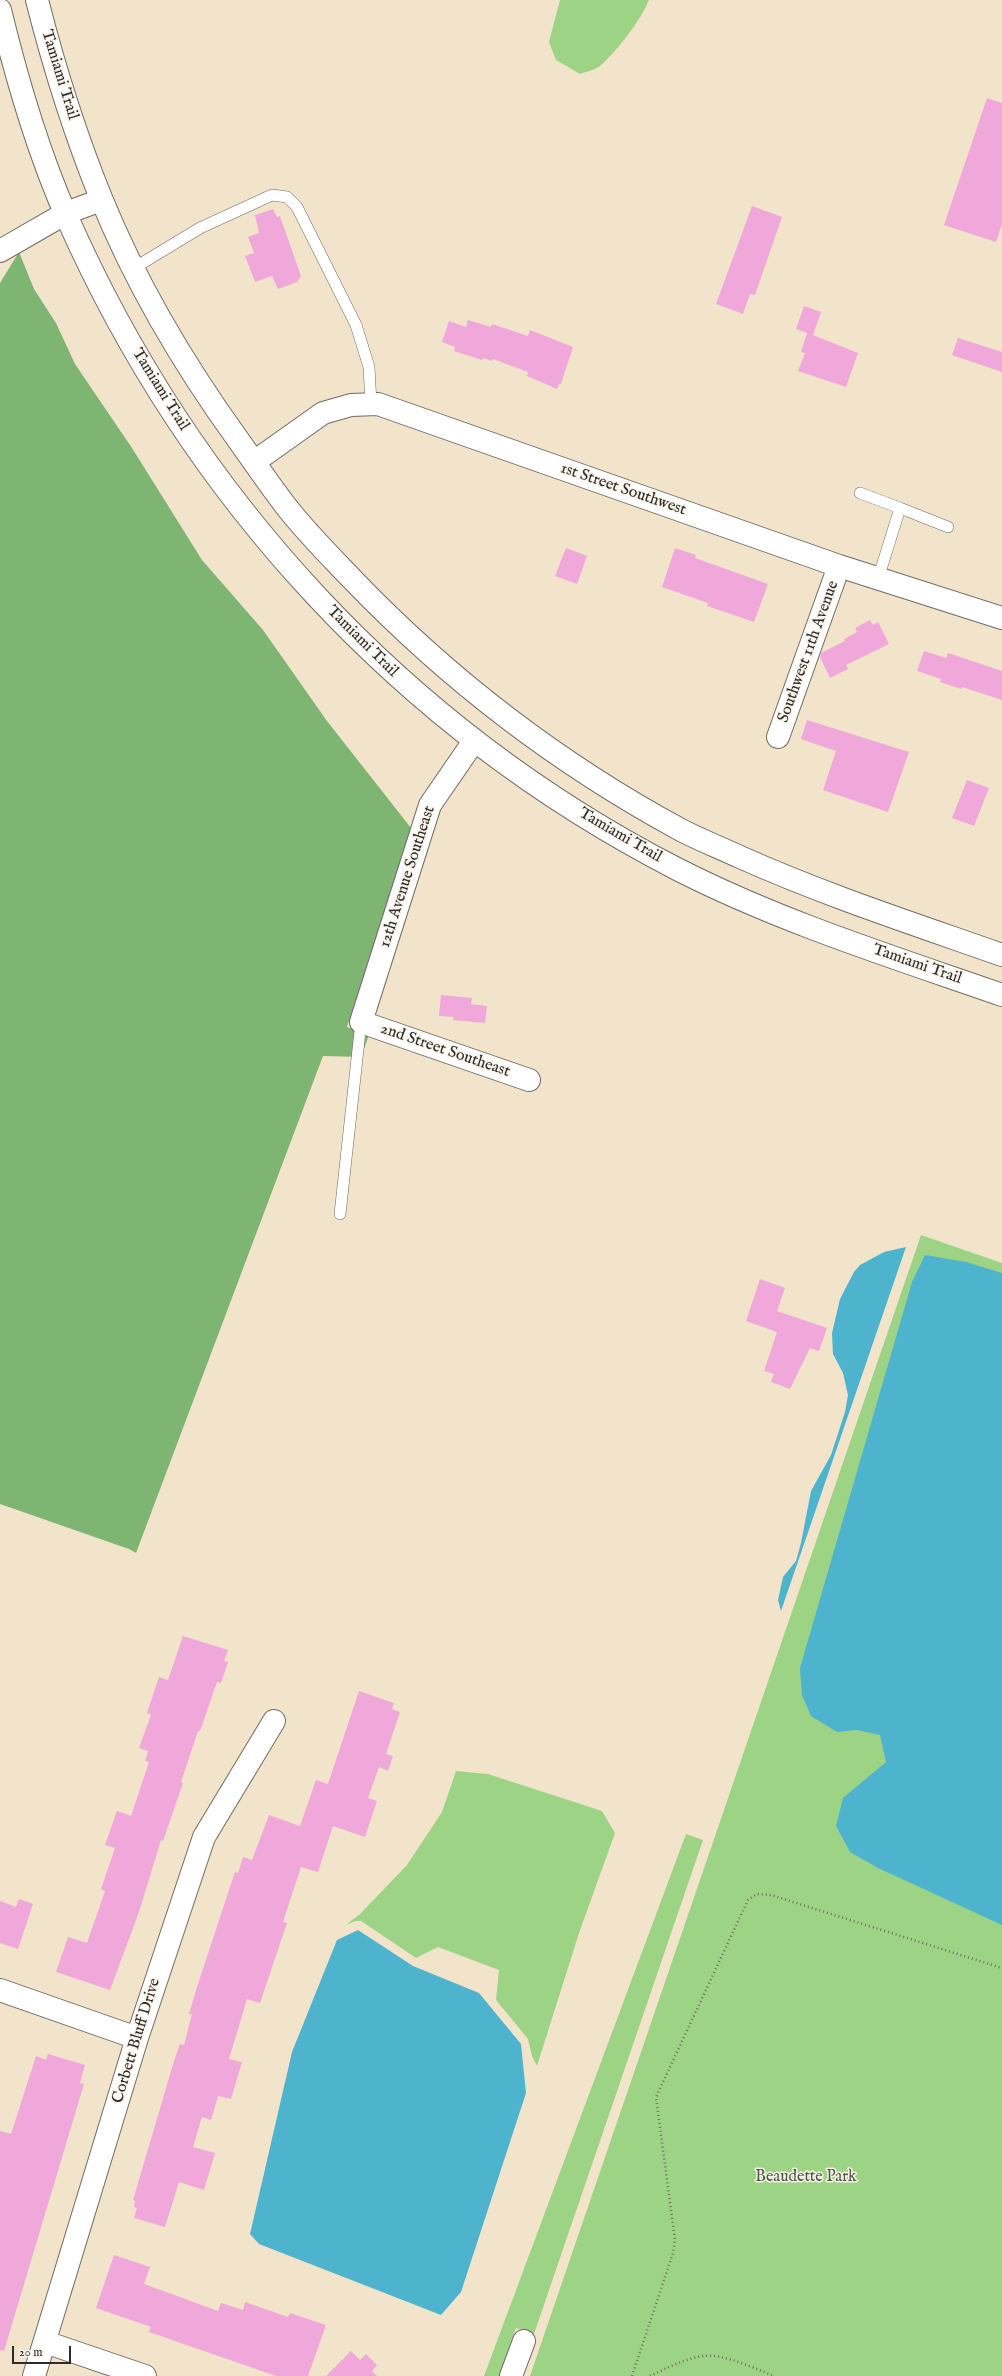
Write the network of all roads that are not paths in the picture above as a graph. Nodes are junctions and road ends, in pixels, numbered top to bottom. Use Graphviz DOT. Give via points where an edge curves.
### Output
graph roads {
  1 [pos="37,0"];
  2 [pos="0,10"];
  3 [pos="101,200"];
  4 [pos="66,213"];
  5 [pos="0,250"];
  6 [pos="134,268"];
  7 [pos="371,404"];
  8 [pos="254,462"];
  9 [pos="860,493"];
  10 [pos="900,508"];
  11 [pos="948,527"];
  12 [pos="839,566"];
  13 [pos="878,579"];
  14 [pos="1002,618"];
  15 [pos="778,737"];
  16 [pos="474,741"];
  17 [pos="1002,955"];
  18 [pos="1002,995"];
  19 [pos="361,1022"];
  20 [pos="529,1080"];
  21 [pos="340,1214"];
  22 [pos="274,1721"];
  23 [pos="0,1990"];
  24 [pos="137,2038"];
  25 [pos="524,2341"];
  26 [pos="45,2342"];
  27 [pos="34,2376"];
  28 [pos="145,2376"];
  29 [pos="511,2376"];
  1 -- 3 [label="main road, Tamiami Trail" via="54,62"];
  2 -- 4 [label="main road, Tamiami Trail" via="20,85"];
  3 -- 4 [label="main road"];
  3 -- 6 [label="main road, Tamiami Trail"];
  4 -- 5 [label="main road"];
  4 -- 16 [label="main road, Tamiami Trail" via="104,294 143,365 185,432 235,500 291,568 349,631 411,690"];
  6 -- 7 [label="lane" via="200,228 272,195 287,197 297,207 356,325 369,367"];
  6 -- 8 [label="main road, Tamiami Trail" via="171,340 208,399"];
  7 -- 8 [label="main road, 1st Street Southwest" via="351,405 323,413"];
  7 -- 12 [label="main road, 1st Street Southwest" via="378,404"];
  8 -- 17 [label="main road, Tamiami Trail" via="286,506 385,614 495,710 566,760 626,799 685,832 753,863 840,898"];
  9 -- 10 [label="lane"];
  10 -- 11 [label="lane"];
  10 -- 13 [label="lane"];
  12 -- 13 [label="main road, 1st Street Southwest"];
  12 -- 15 [label="main road, Southwest 11th Avenue"];
  13 -- 14 [label="main road, 1st Street Southwest"];
  16 -- 18 [label="main road, Tamiami Trail" via="555,798 606,830 678,869 754,905"];
  16 -- 19 [label="main road, 12th Avenue Southeast" via="430,805"];
  19 -- 20 [label="main road, 2nd Street Southeast"];
  19 -- 21 [label="lane"];
  22 -- 24 [label="main road, Corbett Bluff Drive" via="204,1836"];
  23 -- 24 [label="main road"];
  24 -- 26 [label="main road, Corbett Bluff Drive"];
  25 -- 29 [label="main road"];
  26 -- 27 [label="main road, Corbett Bluff Drive"];
  26 -- 28 [label="main road"];
}
